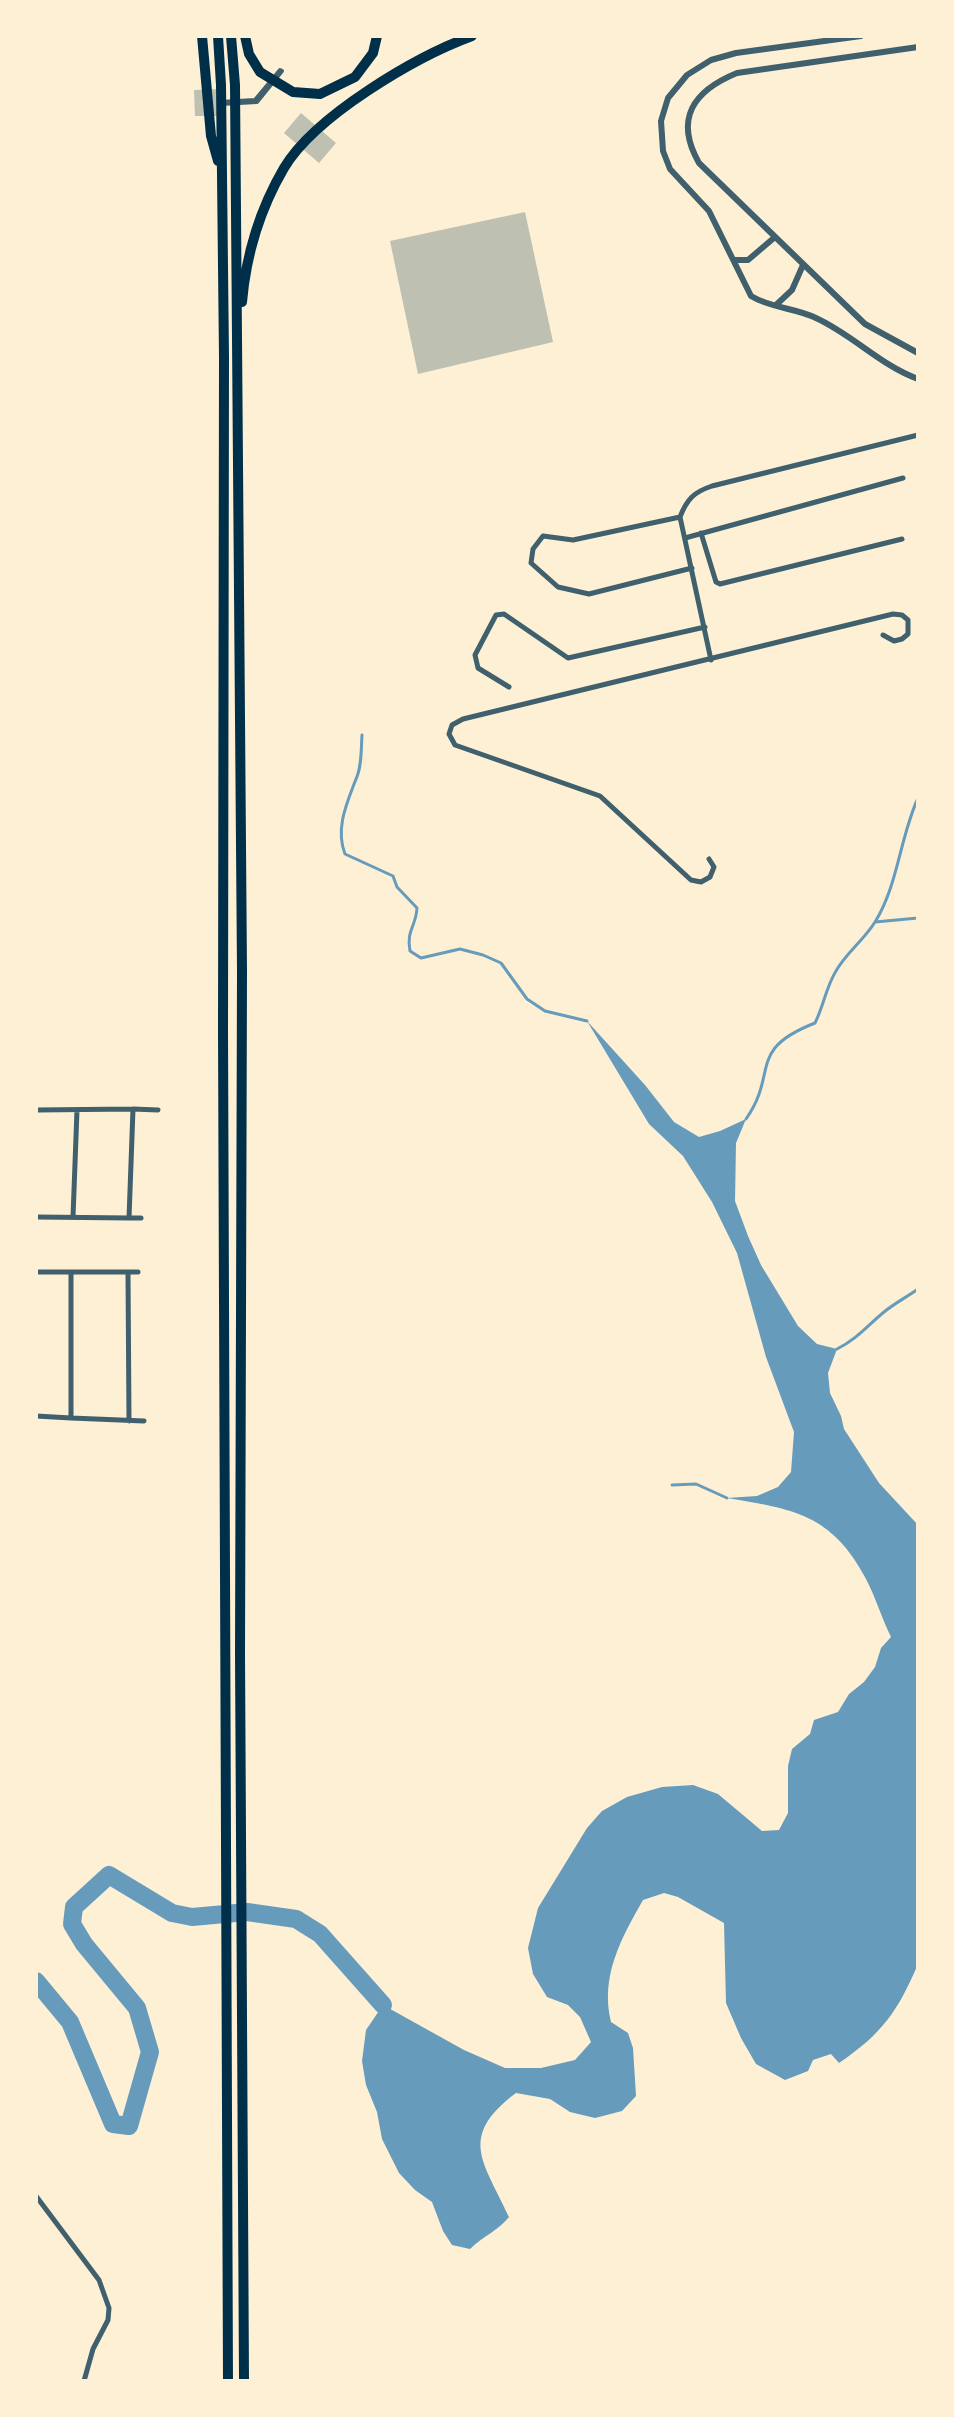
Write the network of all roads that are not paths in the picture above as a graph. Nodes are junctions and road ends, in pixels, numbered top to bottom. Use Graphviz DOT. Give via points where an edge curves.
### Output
graph roads {
  1 [pos="202,36"];
  2 [pos="218,36"];
  3 [pos="231,36"];
  4 [pos="245,36"];
  5 [pos="377,36"];
  6 [pos="472,36"];
  7 [pos="861,36"];
  8 [pos="918,47"];
  9 [pos="221,104"];
  10 [pos="221,172"];
  11 [pos="775,237"];
  12 [pos="734,260"];
  13 [pos="748,260"];
  14 [pos="803,265"];
  15 [pos="745,287"];
  16 [pos="777,304"];
  17 [pos="918,353"];
  18 [pos="237,356"];
  19 [pos="918,379"];
  20 [pos="918,435"];
  21 [pos="903,478"];
  22 [pos="680,517"];
  23 [pos="701,533"];
  24 [pos="685,538"];
  25 [pos="902,539"];
  26 [pos="692,568"];
  27 [pos="705,627"];
  28 [pos="883,635"];
  29 [pos="711,660"];
  30 [pos="509,687"];
  31 [pos="709,859"];
  32 [pos="133,1109"];
  33 [pos="36,1110"];
  34 [pos="77,1110"];
  35 [pos="158,1110"];
  36 [pos="36,1217"];
  37 [pos="73,1217"];
  38 [pos="129,1218"];
  39 [pos="141,1218"];
  40 [pos="36,1272"];
  41 [pos="71,1272"];
  42 [pos="128,1272"];
  43 [pos="138,1272"];
  44 [pos="36,1416"];
  45 [pos="71,1418"];
  46 [pos="129,1421"];
  47 [pos="144,1421"];
  48 [pos="36,2196"];
  49 [pos="84,2381"];
  50 [pos="228,2381"];
  51 [pos="244,2381"];
  1 -- 10 [label="highway" via="211,136"];
  2 -- 10 [label="highway"];
  3 -- 18 [label="highway"];
  4 -- 5 [label="highway" via="260,72 293,92 320,94 355,77 373,53"];
  6 -- 18 [label="highway" via="398,71 309,137 284,167 260,217 245,276"];
  7 -- 12 [label="street" via="711,60 687,75 668,98 661,121 663,151 677,179 709,211"];
  8 -- 11 [label="street" via="737,73 716,82 694,103 686,133 699,163"];
  9 -- 9 [label="street" via="255,100 282,71 257,102"];
  10 -- 50 [label="highway"];
  11 -- 13 [label="street"];
  11 -- 14 [label="street"];
  12 -- 13 [label="street"];
  12 -- 15 [label="street"];
  13 -- 15 [label="street"];
  14 -- 16 [label="street" via="792,290"];
  14 -- 17 [label="street" via="865,324"];
  15 -- 16 [label="street" via="759,301"];
  16 -- 19 [label="street" via="818,318 896,371"];
  18 -- 51 [label="highway"];
  20 -- 22 [label="street" via="696,491"];
  21 -- 23 [label="street"];
  22 -- 24 [label="street"];
  22 -- 26 [label="street" via="573,540 543,536 531,563 558,587 589,594"];
  23 -- 24 [label="street"];
  23 -- 25 [label="street" via="720,584"];
  24 -- 26 [label="street"];
  26 -- 27 [label="street"];
  27 -- 29 [label="street"];
  27 -- 30 [label="street" via="568,658 504,614 496,615 475,655 478,668"];
  28 -- 29 [label="street" via="902,639 908,634 908,620 893,614"];
  29 -- 31 [label="street" via="463,719 449,734 455,745 467,750 600,796 691,880 710,877 714,867"];
  32 -- 34 [label="street"];
  32 -- 35 [label="street"];
  32 -- 38 [label="street"];
  33 -- 34 [label="street"];
  34 -- 37 [label="street"];
  36 -- 37 [label="street"];
  37 -- 38 [label="street"];
  38 -- 39 [label="street"];
  40 -- 41 [label="street"];
  41 -- 42 [label="street"];
  41 -- 45 [label="street"];
  42 -- 43 [label="street"];
  42 -- 46 [label="street"];
  44 -- 45 [label="street"];
  45 -- 46 [label="street"];
  46 -- 47 [label="street"];
  48 -- 49 [label="street" via="99,2280 109,2308"];
}
